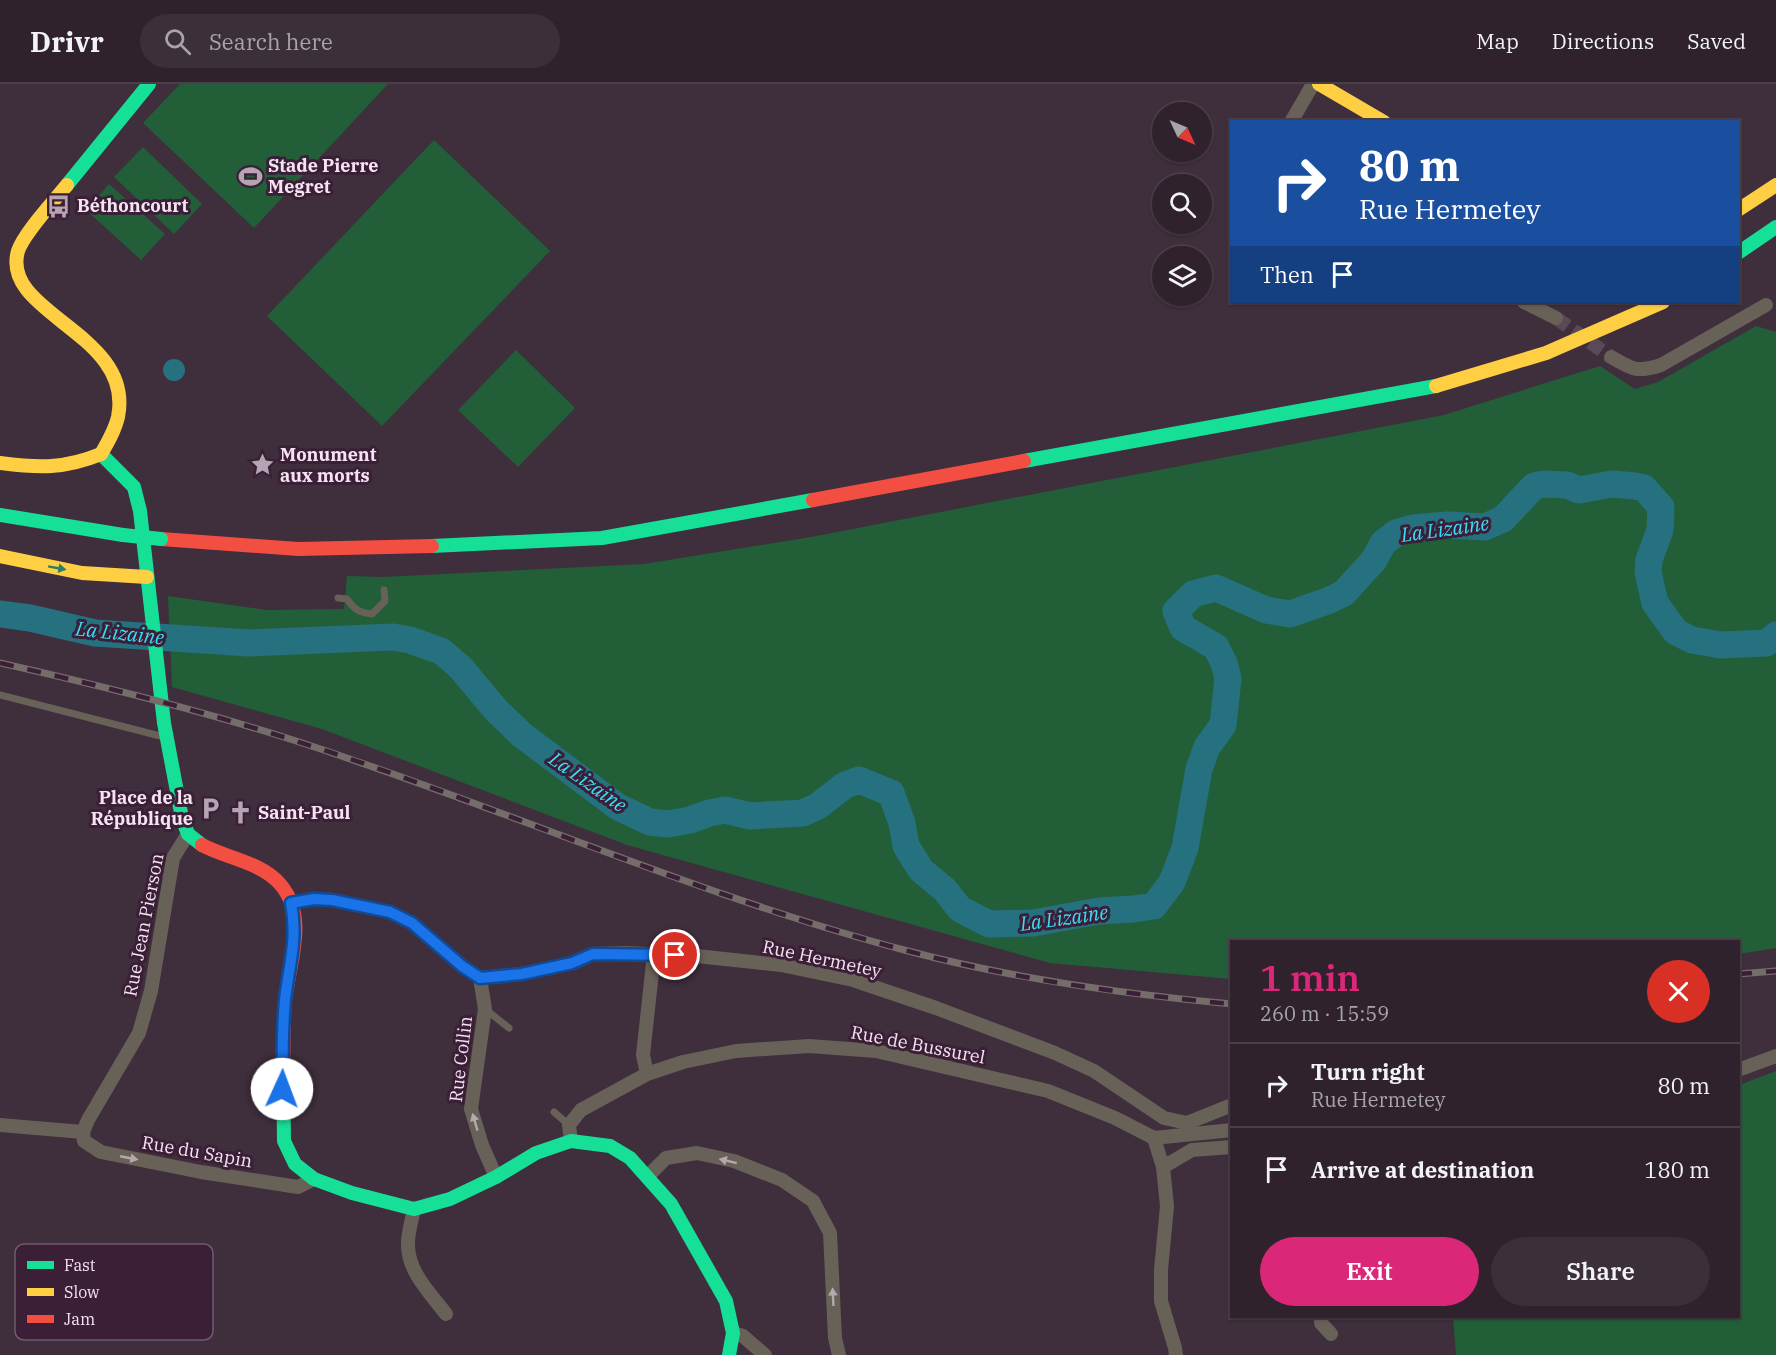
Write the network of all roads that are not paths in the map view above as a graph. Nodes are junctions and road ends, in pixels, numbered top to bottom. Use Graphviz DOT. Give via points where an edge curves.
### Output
graph roads {
  1 [pos="149,84"];
  2 [pos="1313,84"];
  3 [pos="1318,84"];
  4 [pos="1292,120"];
  5 [pos="1381,120"];
  6 [pos="1776,185"];
  7 [pos="1740,209"];
  8 [pos="1776,227"];
  9 [pos="1740,252"];
  10 [pos="1526,303"];
  11 [pos="1660,303"];
  12 [pos="1766,305"];
  13 [pos="1556,318"];
  14 [pos="1611,357"];
  15 [pos="101,454"];
  16 [pos="0,463"];
  17 [pos="0,515"];
  18 [pos="0,556"];
  19 [pos="147,577"];
  20 [pos="384,590"];
  21 [pos="338,598"];
  22 [pos="0,695"];
  23 [pos="166,738"];
  24 [pos="188,834"];
  25 [pos="291,903"];
  26 [pos="654,954"];
  27 [pos="480,978"];
  28 [pos="484,1009"];
  29 [pos="509,1028"];
  30 [pos="1776,1056"];
  31 [pos="1740,1069"];
  32 [pos="647,1074"];
  33 [pos="1230,1106"];
  34 [pos="554,1112"];
  35 [pos="0,1125"];
  36 [pos="569,1125"];
  37 [pos="1230,1130"];
  38 [pos="83,1132"];
  39 [pos="1154,1138"];
  40 [pos="571,1141"];
  41 [pos="1230,1147"];
  42 [pos="1163,1167"];
  43 [pos="648,1176"];
  44 [pos="496,1177"];
  45 [pos="315,1179"];
  46 [pos="414,1209"];
  47 [pos="446,1314"];
  48 [pos="1321,1318"];
  49 [pos="733,1333"];
  50 [pos="1331,1334"];
  51 [pos="729,1355"];
  52 [pos="765,1355"];
  53 [pos="839,1355"];
  54 [pos="1176,1355"];
  1 -- 15 [label="street" via="21,243 16,256 18,274 26,290 103,356 113,374 119,407 114,431"];
  2 -- 4 [label="street"];
  3 -- 5 [label="street"];
  6 -- 7 [label="street"];
  8 -- 9 [label="street"];
  10 -- 13 [label="street"];
  11 -- 17 [label="street, bridge" via="1546,353 1443,385 602,538 419,548 298,549 123,535"];
  12 -- 14 [label="street" via="1661,365 1632,369"];
  15 -- 16 [label="street" via="77,465 45,470"];
  15 -- 19 [label="street" via="134,487 143,525"];
  18 -- 19 [label="street, one-way" via="82,573"];
  19 -- 23 [label="street"];
  20 -- 21 [label="lane" via="385,600 372,614 362,613 347,599"];
  22 -- 23 [label="lane"];
  23 -- 24 [label="street"];
  24 -- 25 [label="street" via="212,850 262,870 280,884"];
  24 -- 38 [label="street, Rue Jean Pierson" via="173,858 151,991 139,1033"];
  25 -- 27 [label="street" via="332,900 390,912 412,923"];
  25 -- 45 [label="street" via="295,922 285,1000 284,1141 295,1164"];
  26 -- 27 [label="street, Rue Hermetey" via="593,954 522,974"];
  26 -- 32 [label="street" via="643,1055"];
  26 -- 33 [label="street, Rue Hermetey" via="781,964 853,980 1055,1053 1094,1071 1164,1118 1188,1123"];
  27 -- 28 [label="street, Rue Collin"];
  28 -- 29 [label="lane"];
  44 -- 28 [label="street, Rue Collin, one-way" via="471,1109"];
  30 -- 31 [label="street"];
  32 -- 36 [label="street, Rue de Bussurel" via="581,1110"];
  32 -- 39 [label="street, Rue de Bussurel" via="736,1051 809,1046 876,1052 1048,1091"];
  34 -- 36 [label="lane"];
  35 -- 38 [label="street"];
  36 -- 40 [label="street"];
  37 -- 39 [label="street"];
  38 -- 45 [label="street, Rue du Sapin, one-way" via="84,1141 101,1152 298,1188"];
  39 -- 42 [label="street"];
  40 -- 43 [label="street" via="610,1146"];
  40 -- 44 [label="street" via="536,1154"];
  41 -- 42 [label="street" via="1192,1149"];
  42 -- 54 [label="street" via="1167,1206 1161,1301"];
  43 -- 49 [label="street" via="671,1204 726,1301"];
  53 -- 43 [label="street, one-way" via="830,1233 813,1201 782,1180 734,1161 697,1153 666,1158"];
  44 -- 46 [label="street" via="450,1199"];
  45 -- 46 [label="street"];
  46 -- 47 [label="street" via="409,1258"];
  48 -- 50 [label="street"];
  49 -- 51 [label="street"];
  49 -- 52 [label="street" via="743,1336"];
}
